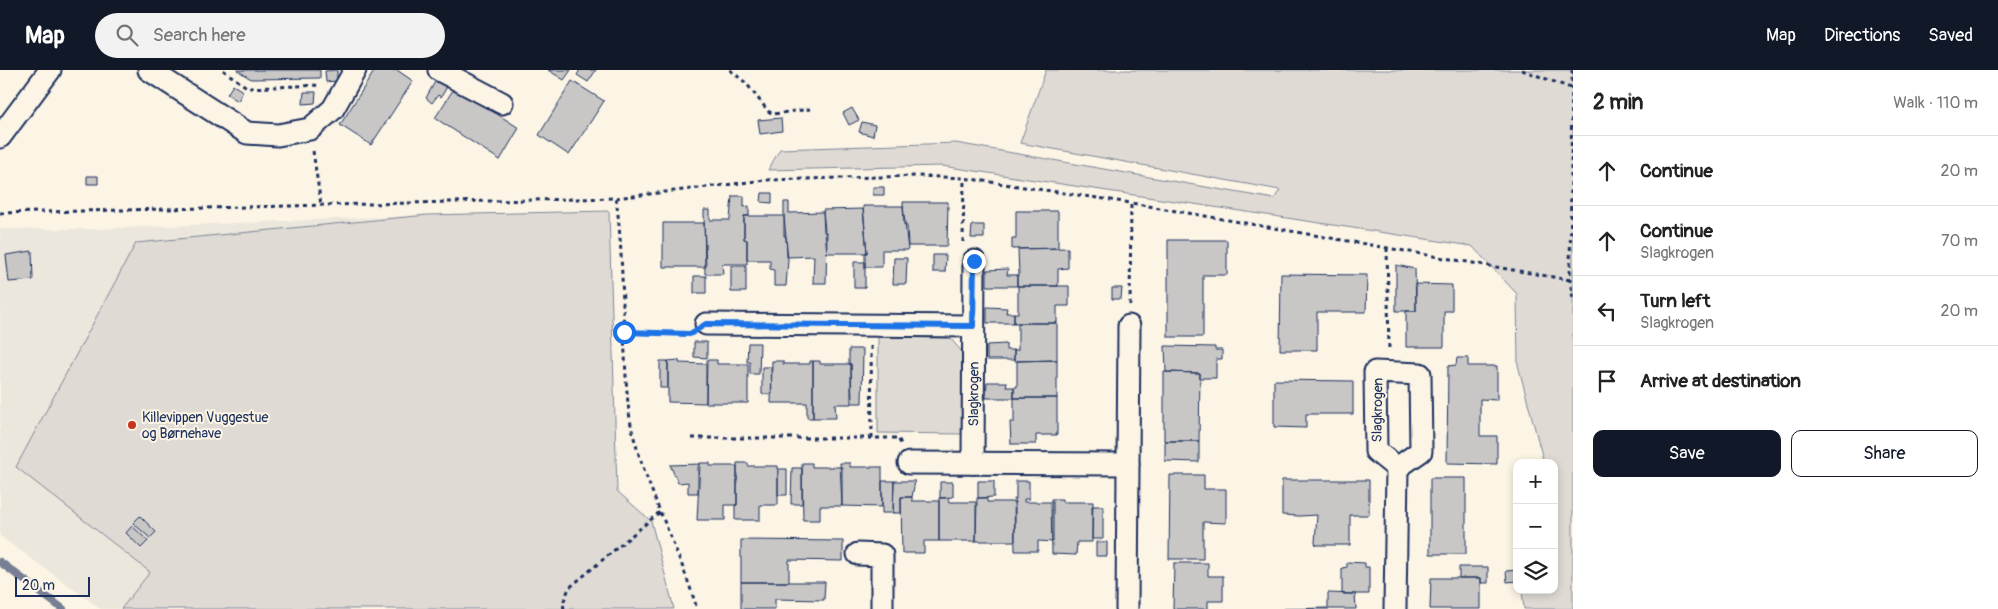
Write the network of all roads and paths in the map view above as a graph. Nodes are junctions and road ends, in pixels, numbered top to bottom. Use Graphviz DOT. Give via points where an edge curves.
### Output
graph roads {
  1 [pos="50,70"];
  2 [pos="149,70"];
  3 [pos="223,70"];
  4 [pos="355,70"];
  5 [pos="439,70"];
  6 [pos="730,70"];
  7 [pos="1522,70"];
  8 [pos="1572,70"];
  9 [pos="1572,87"];
  10 [pos="340,96"];
  11 [pos="502,103"];
  12 [pos="810,109"];
  13 [pos="310,129"];
  14 [pos="0,137"];
  15 [pos="964,178"];
  16 [pos="616,198"];
  17 [pos="1131,203"];
  18 [pos="321,205"];
  19 [pos="0,213"];
  20 [pos="1387,248"];
  21 [pos="974,261"];
  22 [pos="1570,280"];
  23 [pos="1573,300"];
  24 [pos="706,324"];
  25 [pos="871,326"];
  26 [pos="973,326"];
  27 [pos="1129,326"];
  28 [pos="624,332"];
  29 [pos="1389,372"];
  30 [pos="692,438"];
  31 [pos="872,438"];
  32 [pos="909,463"];
  33 [pos="973,463"];
  34 [pos="1128,464"];
  35 [pos="1397,468"];
  36 [pos="662,511"];
  37 [pos="858,554"];
  38 [pos="564,609"];
  39 [pos="697,609"];
  40 [pos="882,609"];
  41 [pos="1127,609"];
  42 [pos="1395,609"];
  1 -- 14 [label="street"];
  2 -- 13 [label="street" via="247,132 278,135"];
  3 -- 10 [label="path" via="248,88 324,85"];
  4 -- 10 [label="street"];
  5 -- 11 [label="street"];
  6 -- 12 [label="path" via="773,114"];
  7 -- 9 [label="path"];
  8 -- 9 [label="path"];
  9 -- 22 [label="path"];
  10 -- 13 [label="street" via="332,109"];
  13 -- 18 [label="path"];
  15 -- 16 [label="path" via="766,180"];
  15 -- 17 [label="path"];
  15 -- 21 [label="path" via="963,247"];
  16 -- 18 [label="path"];
  16 -- 28 [label="path" via="622,244"];
  17 -- 20 [label="path"];
  17 -- 27 [label="path"];
  18 -- 19 [label="path"];
  20 -- 22 [label="path"];
  20 -- 29 [label="path"];
  21 -- 26 [label="street, Slagkrogen"];
  22 -- 23 [label="path"];
  24 -- 25 [label="street"];
  24 -- 28 [label="path" via="690,334"];
  25 -- 26 [label="street"];
  25 -- 31 [label="path"];
  26 -- 33 [label="street, Slagkrogen"];
  27 -- 34 [label="street"];
  28 -- 36 [label="path" via="632,429"];
  29 -- 35 [label="street, Slagkrogen" via="1375,372 1376,451"];
  29 -- 35 [label="street, Slagkrogen" via="1420,374 1421,451"];
  30 -- 31 [label="path"];
  31 -- 32 [label="path" via="898,438"];
  32 -- 33 [label="street"];
  33 -- 34 [label="street"];
  34 -- 41 [label="street"];
  35 -- 42 [label="street"];
  36 -- 38 [label="path" via="569,588"];
  36 -- 39 [label="path"];
  37 -- 40 [label="street" via="882,554"];
}
